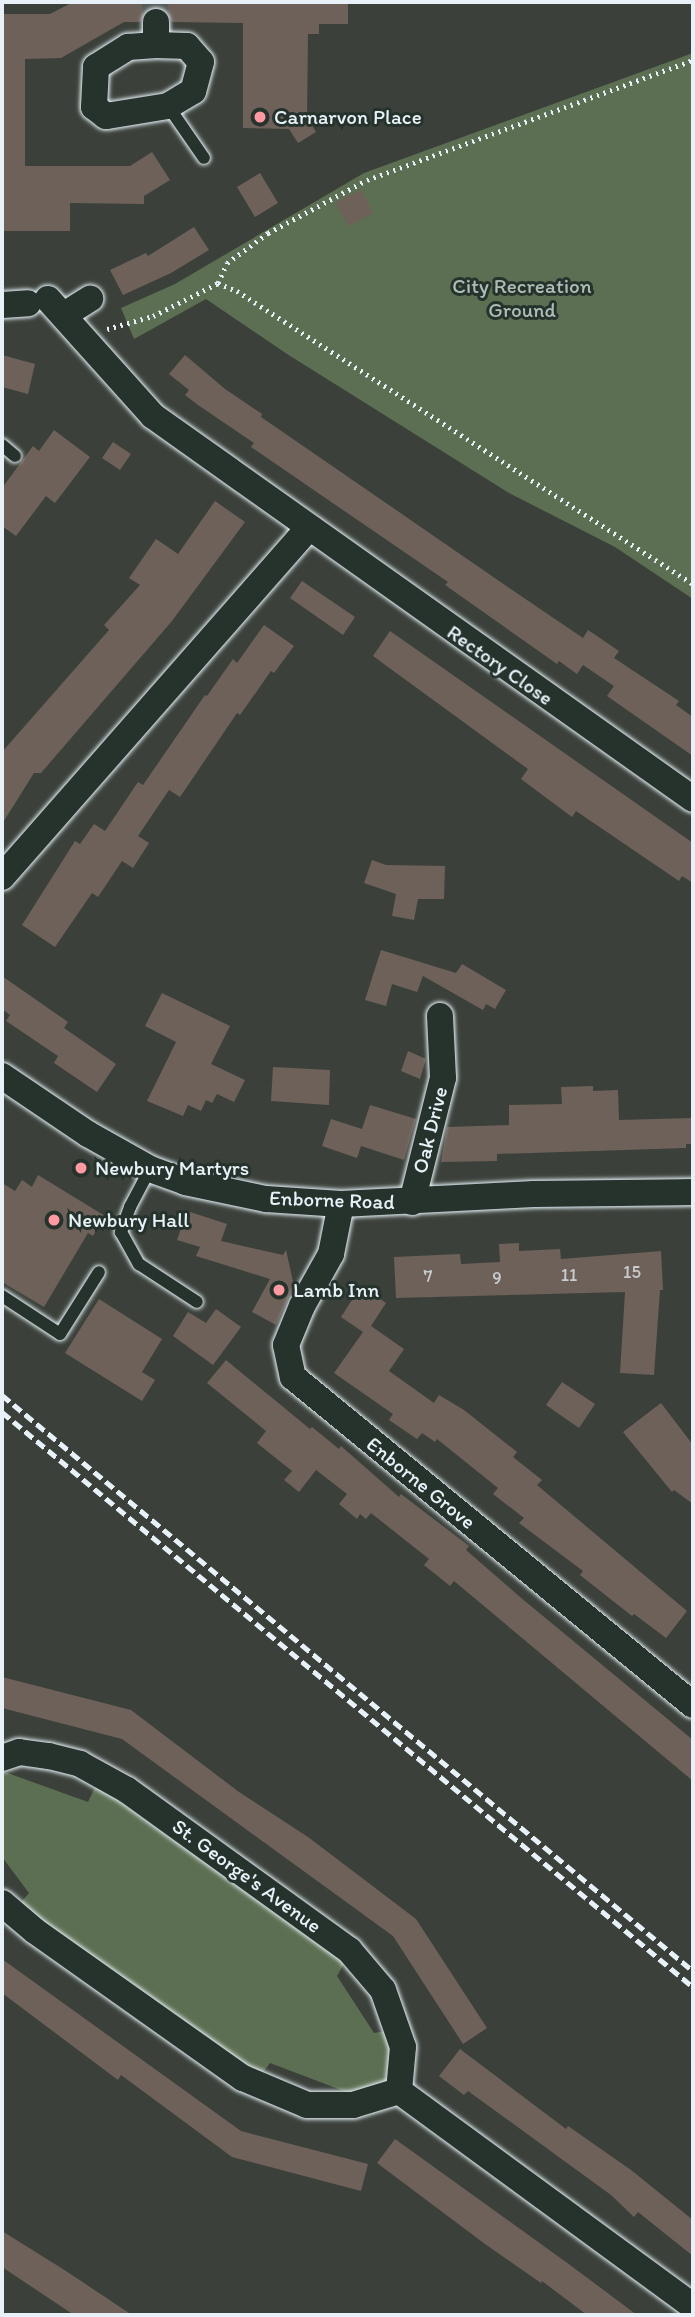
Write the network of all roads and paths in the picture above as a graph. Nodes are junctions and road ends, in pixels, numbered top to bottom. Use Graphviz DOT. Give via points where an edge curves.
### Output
graph roads {
  1 [pos="693,60"];
  2 [pos="169,106"];
  3 [pos="204,158"];
  4 [pos="218,283"];
  5 [pos="90,299"];
  6 [pos="35,306"];
  7 [pos="79,338"];
  8 [pos="2,445"];
  9 [pos="15,456"];
  10 [pos="309,529"];
  11 [pos="693,584"];
  12 [pos="693,799"];
  13 [pos="2,877"];
  14 [pos="440,1016"];
  15 [pos="4,1081"];
  16 [pos="150,1169"];
  17 [pos="693,1192"];
  18 [pos="412,1202"];
  19 [pos="341,1204"];
  20 [pos="99,1272"];
  21 [pos="2,1296"];
  22 [pos="197,1302"];
  23 [pos="693,1705"];
  24 [pos="2,1758"];
  25 [pos="2,1903"];
  26 [pos="399,2091"];
  27 [pos="693,2306"];
  1 -- 4 [label="path" via="367,180 268,233 227,262"];
  2 -- 2 [label="street" via="193,91 201,62 187,46 156,34 96,67 93,107 106,116"];
  2 -- 3 [label="lane"];
  4 -- 7 [label="path" via="153,316"];
  4 -- 11 [label="path"];
  5 -- 6 [label="street, Rectory Close"];
  6 -- 7 [label="street, Rectory Close"];
  7 -- 10 [label="street, Rectory Close" via="153,416"];
  8 -- 9 [label="lane"];
  10 -- 12 [label="street, Rectory Close"];
  10 -- 13 [label="street"];
  14 -- 18 [label="street, Oak Drive" via="443,1077"];
  15 -- 16 [label="street, Enborne Road"];
  16 -- 19 [label="street, Enborne Road" via="226,1192"];
  16 -- 22 [label="lane" via="121,1232 139,1264"];
  17 -- 18 [label="street, Enborne Road" via="534,1194"];
  18 -- 19 [label="street, Enborne Road"];
  19 -- 23 [label="street, Enborne Grove" via="331,1254 286,1345 293,1377"];
  20 -- 21 [label="lane" via="60,1334"];
  24 -- 26 [label="street, St. George's Avenue" via="19,1752 80,1764 127,1790 349,1950 383,1990 403,2047"];
  25 -- 26 [label="street" via="243,2078 307,2105 354,2105"];
  26 -- 27 [label="street"];
}
